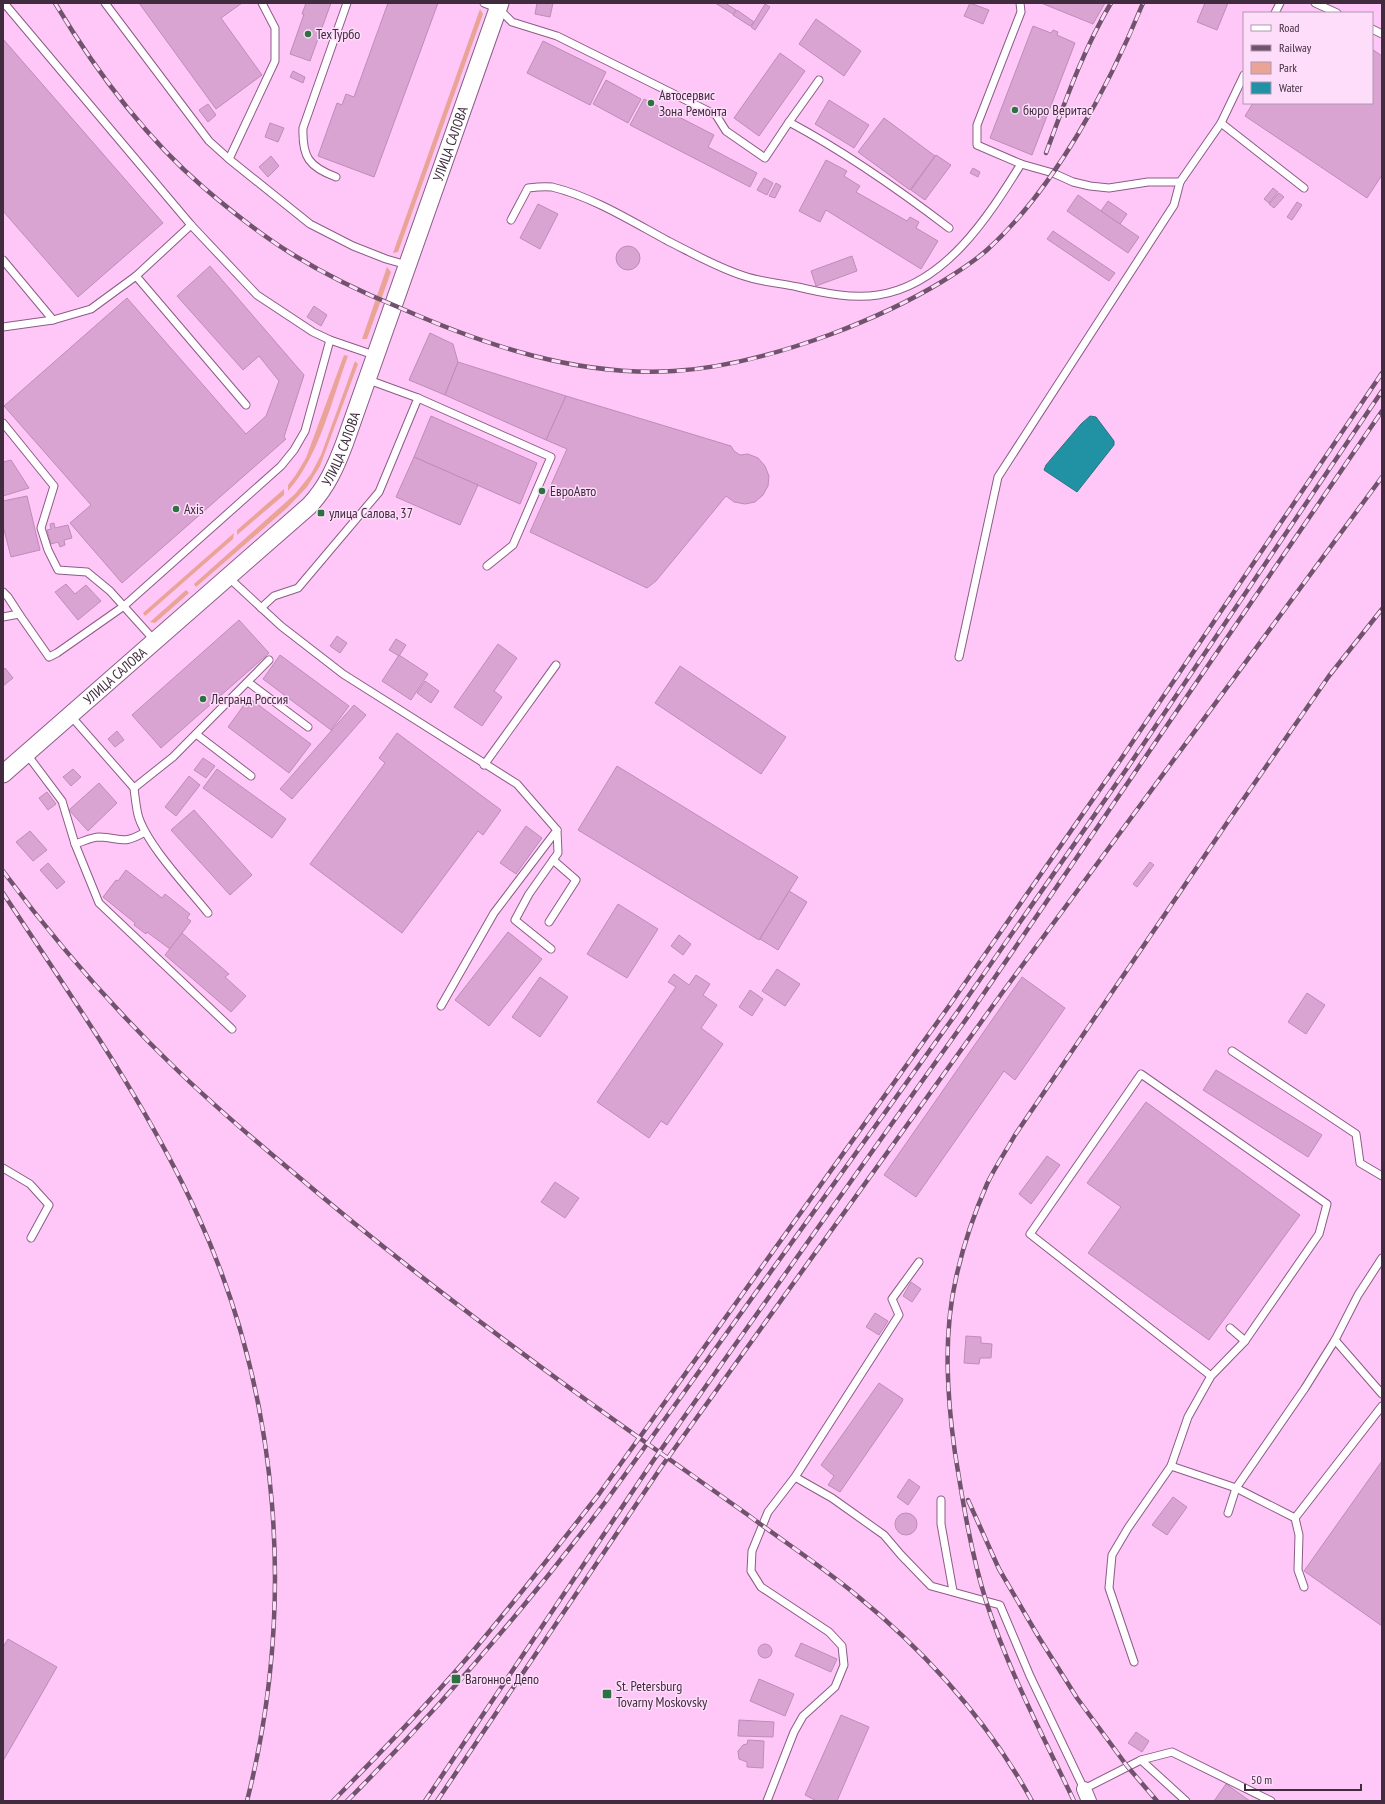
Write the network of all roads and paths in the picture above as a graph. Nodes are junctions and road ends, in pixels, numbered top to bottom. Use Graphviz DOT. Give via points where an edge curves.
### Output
graph roads {
  1 [pos="4,3"];
  2 [pos="105,3"];
  3 [pos="262,3"];
  4 [pos="347,3"];
  5 [pos="1020,3"];
  6 [pos="1280,3"];
  7 [pos="1316,3"];
  8 [pos="494,5"];
  9 [pos="1276,12"];
  10 [pos="1336,12"];
  11 [pos="1373,30"];
  12 [pos="1382,34"];
  13 [pos="1243,77"];
  14 [pos="819,80"];
  15 [pos="789,122"];
  16 [pos="1221,123"];
  17 [pos="229,159"];
  18 [pos="1021,164"];
  19 [pos="336,177"];
  20 [pos="1180,182"];
  21 [pos="1304,188"];
  22 [pos="511,220"];
  23 [pos="191,225"];
  24 [pos="949,228"];
  25 [pos="3,260"];
  26 [pos="407,265"];
  27 [pos="136,276"];
  28 [pos="53,320"];
  29 [pos="3,327"];
  30 [pos="330,340"];
  31 [pos="374,355"];
  32 [pos="366,378"];
  33 [pos="418,398"];
  34 [pos="246,405"];
  35 [pos="3,423"];
  36 [pos="487,566"];
  37 [pos="228,576"];
  38 [pos="3,592"];
  39 [pos="124,606"];
  40 [pos="261,608"];
  41 [pos="19,614"];
  42 [pos="3,617"];
  43 [pos="154,641"];
  44 [pos="959,657"];
  45 [pos="269,660"];
  46 [pos="556,665"];
  47 [pos="248,682"];
  48 [pos="70,715"];
  49 [pos="308,727"];
  50 [pos="196,734"];
  51 [pos="26,753"];
  52 [pos="484,765"];
  53 [pos="3,774"];
  54 [pos="251,776"];
  55 [pos="134,788"];
  56 [pos="557,830"];
  57 [pos="145,832"];
  58 [pos="75,844"];
  59 [pos="553,860"];
  60 [pos="208,913"];
  61 [pos="549,922"];
  62 [pos="551,950"];
  63 [pos="441,1006"];
  64 [pos="232,1029"];
  65 [pos="1232,1051"];
  66 [pos="3,1168"];
  67 [pos="1382,1176"];
  68 [pos="31,1238"];
  69 [pos="1382,1258"];
  70 [pos="919,1262"];
  71 [pos="1230,1328"];
  72 [pos="1335,1340"];
  73 [pos="1246,1341"];
  74 [pos="1211,1376"];
  75 [pos="1382,1394"];
  76 [pos="1382,1406"];
  77 [pos="1171,1466"];
  78 [pos="795,1477"];
  79 [pos="1236,1488"];
  80 [pos="941,1500"];
  81 [pos="1228,1513"];
  82 [pos="1295,1518"];
  83 [pos="1304,1587"];
  84 [pos="953,1592"];
  85 [pos="1134,1662"];
  86 [pos="1140,1760"];
  87 [pos="1087,1795"];
  88 [pos="767,1801"];
  89 [pos="1186,1801"];
  90 [pos="1271,1801"];
  1 -- 23 [label="lane"];
  2 -- 17 [label="lane" via="209,141"];
  3 -- 17 [label="lane" via="275,28 275,61"];
  4 -- 19 [label="lane" via="303,128 303,141 313,166"];
  5 -- 18 [label="lane" via="1021,12 977,125 977,145"];
  6 -- 9 [label="lane"];
  7 -- 10 [label="lane"];
  8 -- 15 [label="lane" via="512,22 557,36 716,115 726,131 765,158"];
  8 -- 26 [label="street, УЛИЦА САЛОВА"];
  11 -- 12 [label="lane"];
  13 -- 16 [label="lane"];
  14 -- 15 [label="lane"];
  15 -- 24 [label="lane" via="820,139"];
  16 -- 20 [label="lane"];
  16 -- 21 [label="lane"];
  17 -- 26 [label="lane" via="310,224 386,260"];
  18 -- 20 [label="lane" via="1053,172 1073,182 1090,186 1109,188 1148,182"];
  18 -- 22 [label="lane" via="1002,194 952,256 922,279 901,290 878,295 814,292 745,277 580,196 551,187 528,188"];
  20 -- 44 [label="lane" via="1174,205 998,477"];
  23 -- 27 [label="lane"];
  23 -- 30 [label="lane" via="257,295 313,332"];
  25 -- 28 [label="lane"];
  26 -- 31 [label="street, УЛИЦА САЛОВА"];
  27 -- 28 [label="lane" via="91,309"];
  27 -- 34 [label="lane"];
  28 -- 29 [label="lane"];
  30 -- 31 [label="lane"];
  30 -- 39 [label="lane" via="304,431 294,450 281,466"];
  31 -- 32 [label="street, УЛИЦА САЛОВА"];
  32 -- 33 [label="lane"];
  32 -- 37 [label="street, УЛИЦА САЛОВА" via="337,463 323,489 309,506"];
  33 -- 36 [label="lane" via="551,457 513,545"];
  33 -- 40 [label="lane" via="379,492 298,588 274,596"];
  35 -- 39 [label="lane" via="54,486 41,528 58,570 87,572"];
  37 -- 40 [label="lane"];
  37 -- 43 [label="street, УЛИЦА САЛОВА"];
  38 -- 41 [label="lane"];
  39 -- 41 [label="lane" via="49,657"];
  39 -- 43 [label="lane"];
  40 -- 52 [label="lane" via="343,674"];
  41 -- 42 [label="lane"];
  43 -- 48 [label="street, УЛИЦА САЛОВА"];
  45 -- 47 [label="lane"];
  46 -- 52 [label="lane"];
  47 -- 49 [label="lane"];
  47 -- 50 [label="lane"];
  48 -- 51 [label="street, УЛИЦА САЛОВА"];
  48 -- 55 [label="lane"];
  50 -- 54 [label="lane"];
  50 -- 55 [label="lane" via="173,757"];
  51 -- 53 [label="street, УЛИЦА САЛОВА"];
  51 -- 58 [label="lane" via="62,801"];
  52 -- 56 [label="lane" via="517,784"];
  55 -- 57 [label="lane" via="138,816"];
  56 -- 59 [label="lane" via="558,853"];
  56 -- 63 [label="lane" via="494,913"];
  57 -- 58 [label="lane" via="134,839 124,841 98,837"];
  57 -- 60 [label="lane"];
  58 -- 64 [label="lane" via="98,903"];
  59 -- 61 [label="lane" via="576,880"];
  59 -- 62 [label="lane" via="529,894 515,920"];
  65 -- 67 [label="lane" via="1356,1134 1360,1163"];
  66 -- 68 [label="lane" via="30,1184 48,1205"];
  69 -- 72 [label="lane"];
  70 -- 78 [label="lane" via="892,1299 899,1315"];
  71 -- 73 [label="lane"];
  72 -- 75 [label="lane"];
  72 -- 79 [label="lane"];
  73 -- 74 [label="lane"];
  73 -- 74 [label="lane" via="1319,1234 1327,1204 1141,1074 1030,1234"];
  74 -- 77 [label="lane" via="1188,1417"];
  76 -- 82 [label="lane"];
  77 -- 79 [label="lane"];
  77 -- 85 [label="lane" via="1112,1555 1109,1588"];
  78 -- 84 [label="lane" via="832,1498 884,1535 931,1586"];
  78 -- 88 [label="lane" via="768,1512 752,1551 751,1571 761,1587 829,1632 842,1646 844,1665 835,1687 803,1716 794,1732"];
  79 -- 81 [label="lane"];
  79 -- 82 [label="lane"];
  80 -- 84 [label="lane" via="942,1524"];
  82 -- 83 [label="lane" via="1299,1536 1298,1570"];
  84 -- 87 [label="lane" via="1000,1605 1030,1676"];
  86 -- 87 [label="lane"];
  86 -- 89 [label="lane"];
  86 -- 90 [label="lane" via="1172,1752"];
}
